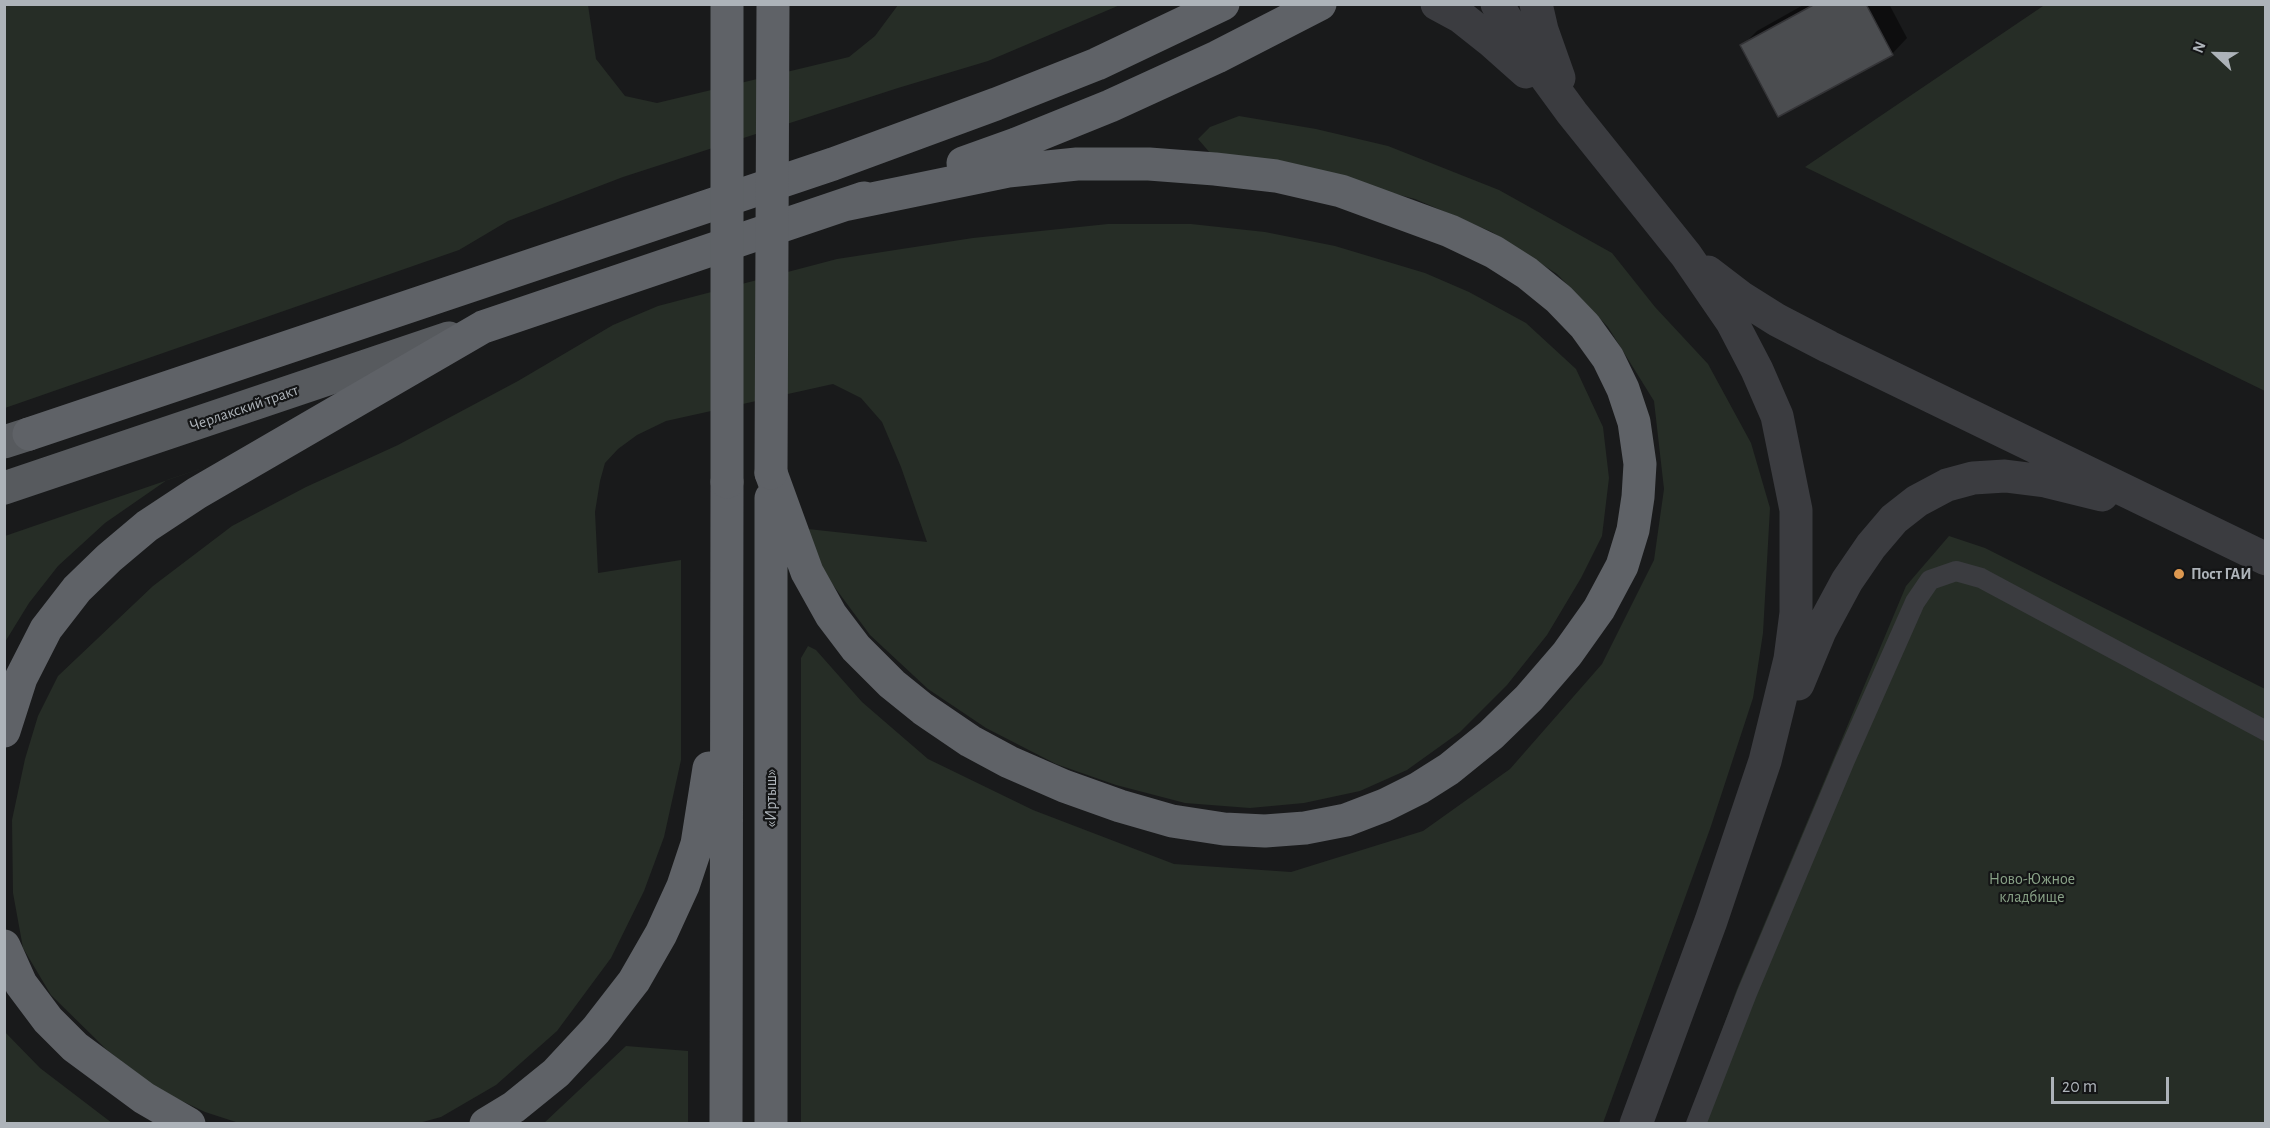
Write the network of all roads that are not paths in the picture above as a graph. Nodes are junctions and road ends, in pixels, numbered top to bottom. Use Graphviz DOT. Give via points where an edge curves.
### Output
graph roads {
  1 [pos="727,4"];
  2 [pos="773,4"];
  3 [pos="1223,4"];
  4 [pos="1437,4"];
  5 [pos="1497,4"];
  6 [pos="1536,4"];
  7 [pos="1321,5"];
  8 [pos="1572,113"];
  9 [pos="843,205"];
  10 [pos="1686,255"];
  11 [pos="483,327"];
  12 [pos="13,437"];
  13 [pos="771,473"];
  14 [pos="4,488"];
  15 [pos="2195,525"];
  16 [pos="2265,559"];
  17 [pos="726,614"];
  18 [pos="4,731"];
  19 [pos="2265,731"];
  20 [pos="1765,761"];
  21 [pos="4,946"];
  22 [pos="189,1124"];
  23 [pos="486,1124"];
  24 [pos="726,1124"];
  25 [pos="771,1124"];
  26 [pos="1636,1124"];
  27 [pos="1696,1124"];
  1 -- 17 [label="highway, bridge"];
  2 -- 13 [label="highway, «Иртыш», bridge"];
  3 -- 12 [label="highway" via="1097,64 833,164"];
  4 -- 8 [label="street" via="1490,40"];
  5 -- 8 [label="street"];
  6 -- 8 [label="street"];
  7 -- 9 [label="highway" via="1110,106"];
  8 -- 10 [label="street"];
  9 -- 11 [label="highway"];
  9 -- 13 [label="highway" via="1008,171 1077,164 1149,164 1276,176 1341,190 1450,231 1527,273 1559,299 1608,357 1634,422 1640,464 1633,530 1622,566 1599,609 1567,654 1491,735 1449,768 1419,788 1346,820 1265,831 1224,829 1161,818 1065,786 970,741 923,709 856,648 831,615 807,572"];
  10 -- 15 [label="street" via="1742,298 1787,325"];
  10 -- 20 [label="street" via="1732,322 1773,406 1796,510 1796,614 1790,659"];
  11 -- 14 [label="main road, Черлакский тракт"];
  11 -- 18 [label="highway" via="197,493 108,558 46,629 21,678"];
  13 -- 25 [label="highway, «Иртыш»"];
  15 -- 16 [label="street"];
  15 -- 20 [label="street" via="2087,490 2005,476 1947,485 1917,501 1886,528 1847,581 1820,632"];
  17 -- 23 [label="highway" via="698,844 662,934 634,981 596,1030 514,1107"];
  17 -- 24 [label="highway"];
  19 -- 27 [label="lane" via="1981,578 1956,571 1930,580 1915,602 1850,749"];
  20 -- 26 [label="street" via="1712,921"];
  21 -- 22 [label="highway" via="21,984 75,1047 144,1098"];
}
